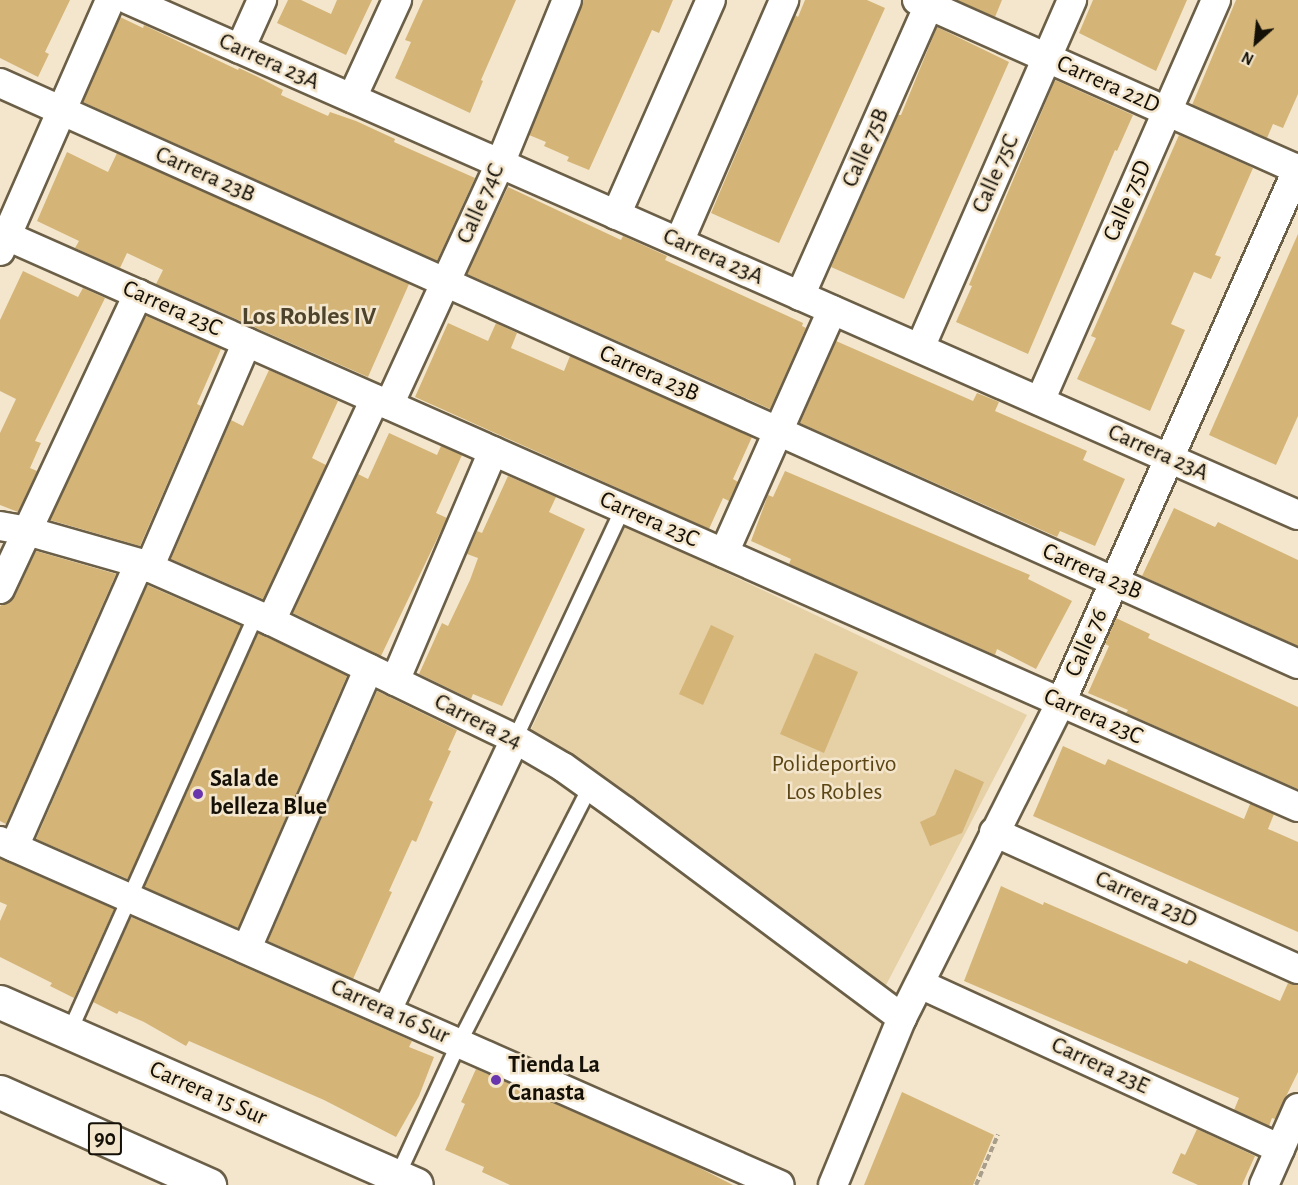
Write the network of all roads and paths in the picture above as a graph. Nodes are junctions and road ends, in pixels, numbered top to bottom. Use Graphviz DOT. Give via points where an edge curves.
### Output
graph roads {
  1 [pos="110,0"];
  2 [pos="129,0"];
  3 [pos="262,0"];
  4 [pos="397,0"];
  5 [pos="567,0"];
  6 [pos="711,0"];
  7 [pos="783,0"];
  8 [pos="1072,0"];
  9 [pos="1216,0"];
  10 [pos="925,2"];
  11 [pos="240,49"];
  12 [pos="1047,58"];
  13 [pos="0,83"];
  14 [pos="352,98"];
  15 [pos="62,111"];
  16 [pos="1167,112"];
  17 [pos="500,164"];
  18 [pos="1298,169"];
  19 [pos="616,215"];
  20 [pos="2,240"];
  21 [pos="679,242"];
  22 [pos="446,283"];
  23 [pos="138,294"];
  24 [pos="800,296"];
  25 [pos="832,310"];
  26 [pos="247,342"];
  27 [pos="920,348"];
  28 [pos="1040,401"];
  29 [pos="382,402"];
  30 [pos="778,432"];
  31 [pos="493,451"];
  32 [pos="1169,458"];
  33 [pos="623,508"];
  34 [pos="1298,515"];
  35 [pos="13,528"];
  36 [pos="724,553"];
  37 [pos="144,566"];
  38 [pos="1114,582"];
  39 [pos="0,589"];
  40 [pos="263,618"];
  41 [pos="1298,664"];
  42 [pos="369,668"];
  43 [pos="395,681"];
  44 [pos="1061,702"];
  45 [pos="515,739"];
  46 [pos="590,787"];
  47 [pos="1298,807"];
  48 [pos="994,832"];
  49 [pos="7,844"];
  50 [pos="130,897"];
  51 [pos="247,948"];
  52 [pos="1298,969"];
  53 [pos="920,984"];
  54 [pos="0,1002"];
  55 [pos="387,1010"];
  56 [pos="902,1018"];
  57 [pos="69,1033"];
  58 [pos="459,1043"];
  59 [pos="0,1092"];
  60 [pos="1298,1108"];
  61 [pos="998,1136"];
  62 [pos="1280,1149"];
  63 [pos="406,1181"];
  64 [pos="209,1185"];
  65 [pos="780,1185"];
  66 [pos="832,1185"];
  67 [pos="976,1185"];
  68 [pos="1264,1185"];
  1 -- 15 [label="street"];
  2 -- 11 [label="street, Carrera 23A"];
  3 -- 11 [label="street"];
  4 -- 14 [label="street"];
  5 -- 17 [label="street, Calle 74C"];
  6 -- 19 [label="street"];
  7 -- 21 [label="street"];
  8 -- 12 [label="street, Calle 75C"];
  9 -- 16 [label="street, Calle 75D"];
  10 -- 12 [label="street, Carrera 22D"];
  10 -- 24 [label="street, Calle 75B"];
  11 -- 14 [label="street, Carrera 23A"];
  12 -- 16 [label="street, Carrera 22D"];
  12 -- 27 [label="street, Calle 75C"];
  13 -- 15 [label="street, Carrera 23B"];
  14 -- 17 [label="street, Carrera 23A"];
  15 -- 20 [label="street"];
  15 -- 22 [label="street, Carrera 23B"];
  16 -- 18 [label="street, Carrera 22D"];
  16 -- 28 [label="street, Calle 75D"];
  17 -- 19 [label="street, Carrera 23A"];
  17 -- 22 [label="street, Calle 74C"];
  18 -- 32 [label="street, Calle 76"];
  19 -- 21 [label="street, Carrera 23A"];
  20 -- 23 [label="street, Carrera 23C"];
  21 -- 24 [label="street, Carrera 23A"];
  22 -- 29 [label="street, Calle 74C"];
  22 -- 30 [label="street, Carrera 23B"];
  23 -- 26 [label="street, Carrera 23C"];
  23 -- 35 [label="street"];
  24 -- 25 [label="street, Carrera 23A"];
  25 -- 27 [label="street, Carrera 23A"];
  25 -- 30 [label="street"];
  26 -- 29 [label="street, Carrera 23C"];
  26 -- 37 [label="street"];
  27 -- 28 [label="street, Carrera 23A"];
  28 -- 32 [label="street, Carrera 23A"];
  29 -- 31 [label="street, Carrera 23C"];
  29 -- 40 [label="street, Calle 74C"];
  30 -- 36 [label="street"];
  30 -- 38 [label="street, Carrera 23B"];
  31 -- 33 [label="street, Carrera 23C"];
  31 -- 43 [label="street"];
  32 -- 34 [label="street, Carrera 23A"];
  32 -- 38 [label="street, Calle 76"];
  33 -- 36 [label="street, Carrera 23C"];
  33 -- 45 [label="lane"];
  35 -- 37 [label="street, Carrera 24"];
  35 -- 39 [label="street"];
  36 -- 44 [label="street, Carrera 23C"];
  37 -- 40 [label="street, Carrera 24"];
  37 -- 49 [label="street"];
  38 -- 41 [label="street, Carrera 23B"];
  38 -- 44 [label="street, Calle 76"];
  40 -- 42 [label="street, Carrera 24"];
  40 -- 50 [label="lane"];
  42 -- 43 [label="street, Carrera 24"];
  42 -- 51 [label="street"];
  43 -- 45 [label="street, Carrera 24"];
  44 -- 47 [label="street, Carrera 23C"];
  44 -- 48 [label="street, Calle 76"];
  45 -- 46 [label="street, Carrera 24"];
  45 -- 55 [label="street"];
  46 -- 56 [label="street, Carrera 24"];
  46 -- 58 [label="lane"];
  48 -- 52 [label="street, Carrera 23D"];
  48 -- 53 [label="street, Calle 76"];
  49 -- 50 [label="street, Carrera 16 Sur"];
  50 -- 51 [label="street, Carrera 16 Sur"];
  50 -- 57 [label="lane"];
  51 -- 55 [label="street, Carrera 16 Sur"];
  53 -- 56 [label="street, Calle 76"];
  53 -- 62 [label="street, Carrera 23E"];
  54 -- 57 [label="main road, Carrera 15 Sur"];
  55 -- 58 [label="street, Carrera 16 Sur"];
  56 -- 66 [label="street, Calle 76"];
  57 -- 63 [label="main road, Carrera 15 Sur"];
  58 -- 63 [label="lane"];
  58 -- 65 [label="street, Carrera 16 Sur"];
  59 -- 64 [label="main road, 90"];
  60 -- 62 [label="street"];
  61 -- 67 [label="path"];
  62 -- 68 [label="street"];
}
